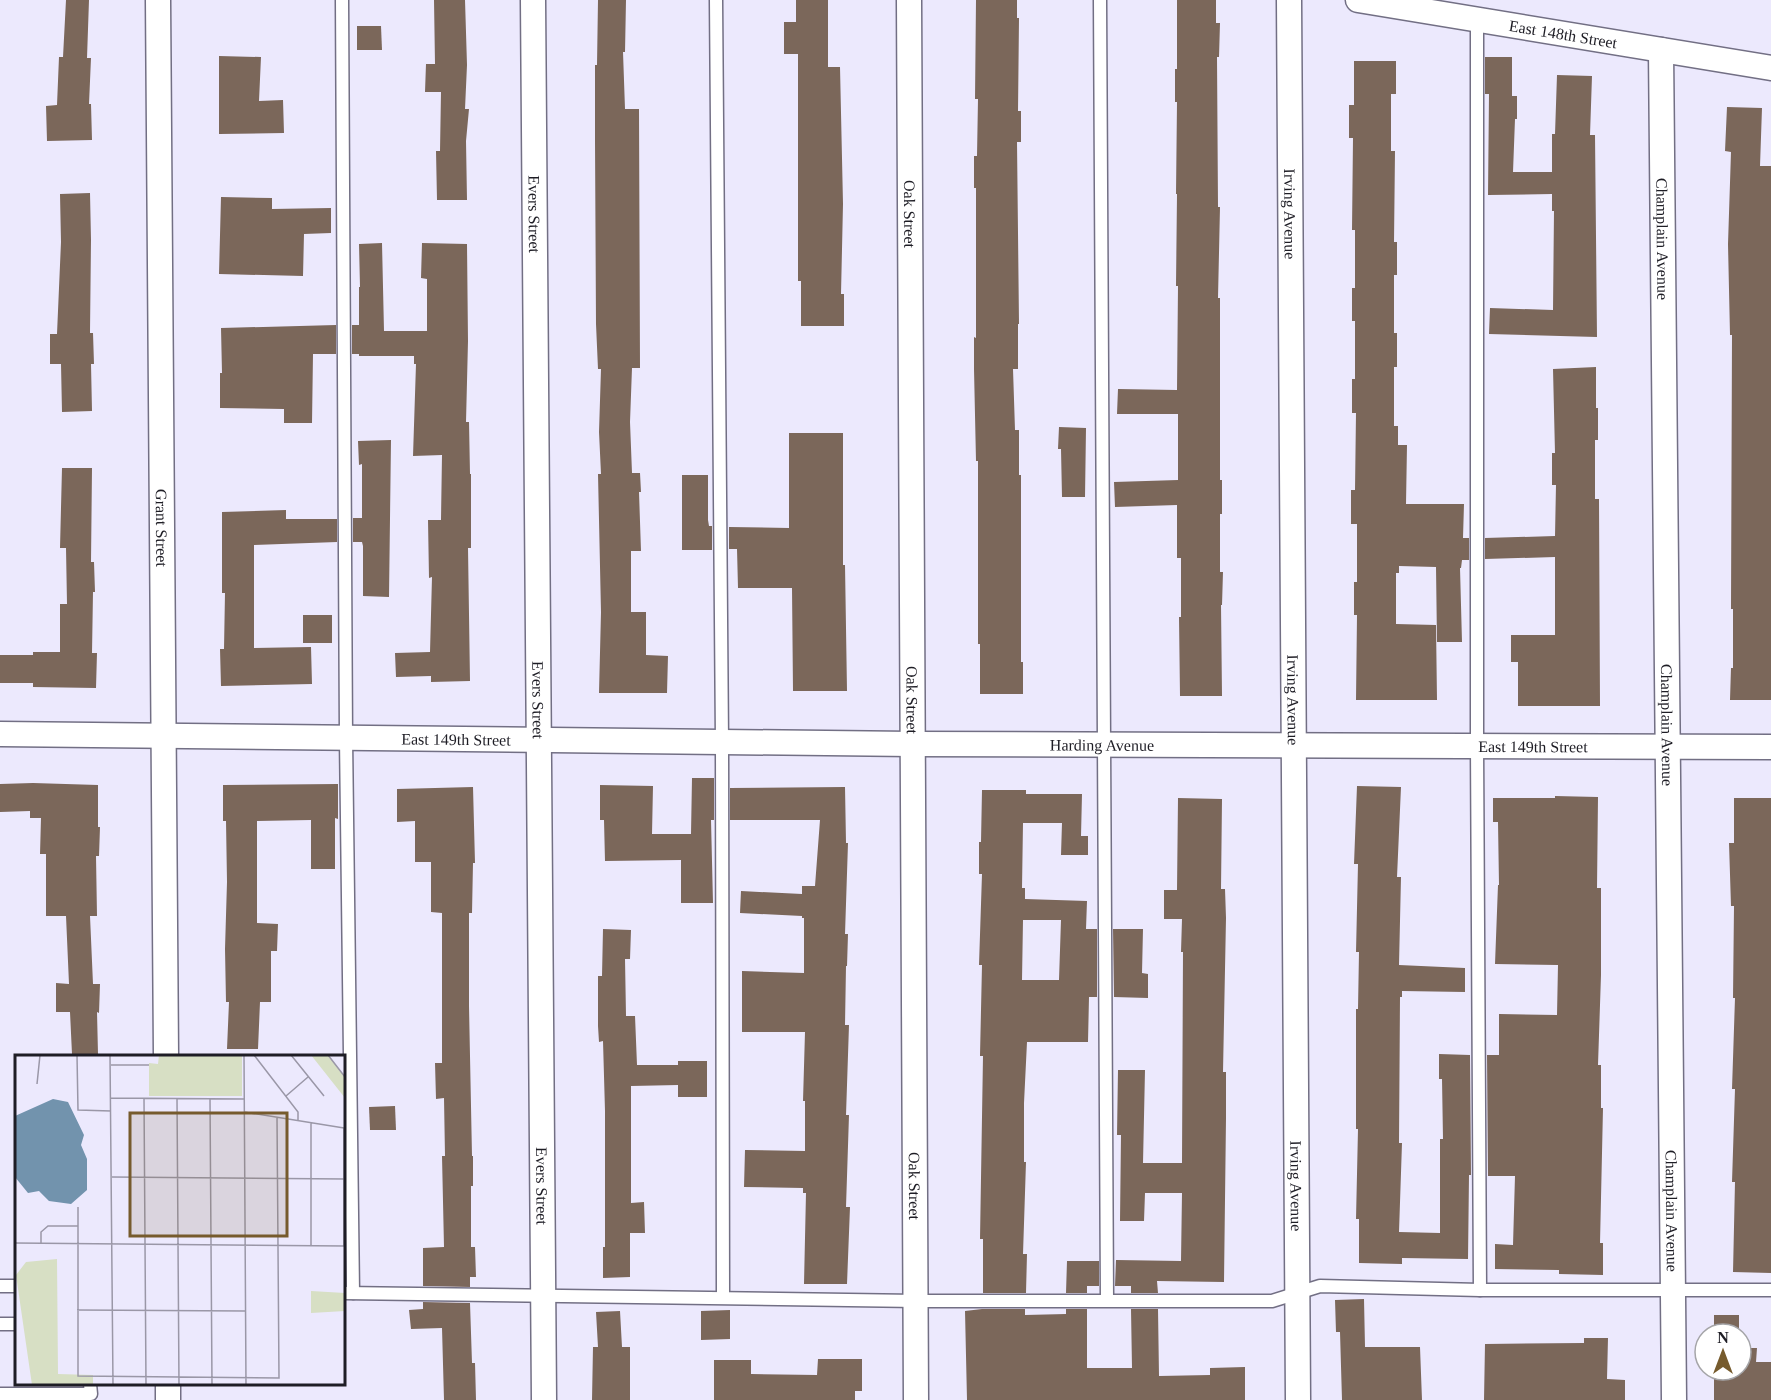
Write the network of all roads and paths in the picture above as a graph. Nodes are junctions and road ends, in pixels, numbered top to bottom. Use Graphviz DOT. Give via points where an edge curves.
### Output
graph roads {
  1 [pos="158,0"];
  2 [pos="342,0"];
  3 [pos="532,0"];
  4 [pos="716,0"];
  5 [pos="909,0"];
  6 [pos="1100,0"];
  7 [pos="1289,0"];
  8 [pos="1358,0"];
  9 [pos="1477,18"];
  10 [pos="1660,50"];
  11 [pos="1771,68"];
  12 [pos="0,734"];
  13 [pos="163,735"];
  14 [pos="346,738"];
  15 [pos="538,740"];
  16 [pos="722,742"];
  17 [pos="912,744"];
  18 [pos="1104,745"];
  19 [pos="1294,746"];
  20 [pos="1477,746"];
  21 [pos="1668,746"];
  22 [pos="1771,747"];
  23 [pos="166,1055"];
  24 [pos="1480,1290"];
  25 [pos="1673,1290"];
  26 [pos="1771,1290"];
  27 [pos="348,1293"];
  28 [pos="1297,1294"];
  29 [pos="543,1295"];
  30 [pos="723,1297"];
  31 [pos="1107,1300"];
  32 [pos="917,1301"];
  33 [pos="90,1385"];
  34 [pos="0,1394"];
  35 [pos="544,1400"];
  36 [pos="916,1400"];
  37 [pos="1298,1400"];
  38 [pos="1674,1400"];
  1 -- 13 [label="street, Grant Street"];
  2 -- 14 [label="lane"];
  3 -- 15 [label="street, Evers Street"];
  4 -- 16 [label="lane"];
  5 -- 17 [label="street, Oak Street"];
  6 -- 18 [label="lane"];
  7 -- 19 [label="street, Irving Avenue"];
  8 -- 9 [label="street, East 148th Street"];
  9 -- 10 [label="street, East 148th Street"];
  9 -- 20 [label="lane"];
  10 -- 11 [label="street, East 148th Street"];
  10 -- 21 [label="street, Champlain Avenue"];
  12 -- 13 [label="street, East 149th Street"];
  13 -- 14 [label="street, East 149th Street"];
  13 -- 23 [label="street, Grant Street"];
  14 -- 15 [label="street, East 149th Street"];
  14 -- 27 [label="lane"];
  15 -- 16 [label="street, East 149th Street"];
  15 -- 29 [label="street, Evers Street"];
  16 -- 17 [label="street, East 149th Street"];
  16 -- 30 [label="lane"];
  17 -- 18 [label="street, Harding Avenue"];
  17 -- 32 [label="street, Oak Street"];
  18 -- 19 [label="street, Harding Avenue"];
  18 -- 31 [label="lane"];
  19 -- 20 [label="street, East 149th Street"];
  19 -- 28 [label="street, Irving Avenue"];
  20 -- 21 [label="street, East 149th Street"];
  20 -- 24 [label="lane"];
  21 -- 22 [label="street, East 149th Street"];
  21 -- 25 [label="street, Champlain Avenue"];
  24 -- 25 [label="lane"];
  24 -- 28 [label="lane" via="1320,1286"];
  25 -- 26 [label="lane"];
  25 -- 38 [label="street, Champlain Avenue"];
  27 -- 29 [label="lane"];
  28 -- 31 [label="lane" via="1272,1301"];
  28 -- 37 [label="street, Irving Avenue"];
  29 -- 30 [label="lane"];
  29 -- 35 [label="street, Evers Street"];
  30 -- 32 [label="lane"];
  31 -- 32 [label="lane"];
  32 -- 36 [label="street, Oak Street"];
  33 -- 34 [label="lane" via="91,1394"];
}
